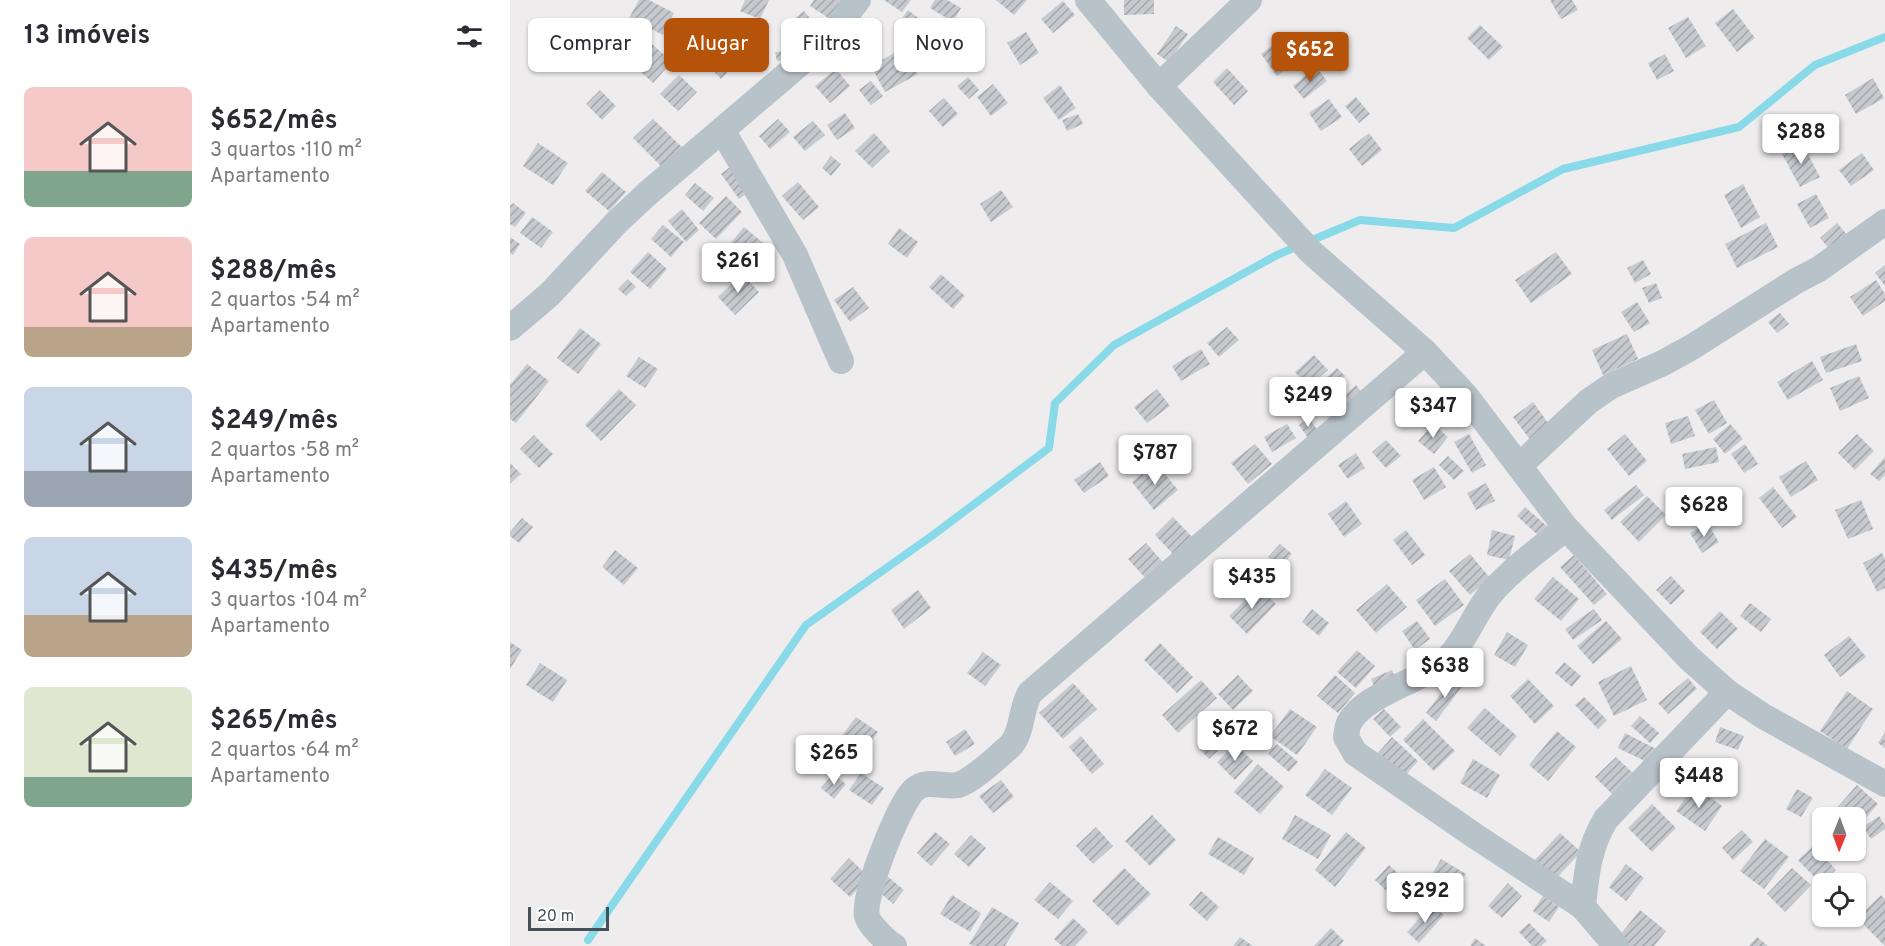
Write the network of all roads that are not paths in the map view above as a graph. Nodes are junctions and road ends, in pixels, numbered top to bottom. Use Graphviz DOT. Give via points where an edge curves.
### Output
graph roads {
  1 [pos="858,0"];
  2 [pos="1088,0"];
  3 [pos="1249,0"];
  4 [pos="1159,86"];
  5 [pos="722,130"];
  6 [pos="1885,222"];
  7 [pos="510,328"];
  8 [pos="1425,352"];
  9 [pos="842,361"];
  10 [pos="1519,466"];
  11 [pos="1566,528"];
  12 [pos="1727,692"];
  13 [pos="1885,784"];
  14 [pos="1583,907"];
  15 [pos="894,946"];
  16 [pos="1616,946"];
  1 -- 5 [label="street" via="824,43"];
  2 -- 4 [label="street"];
  3 -- 4 [label="street"];
  4 -- 8 [label="street" via="1311,252"];
  5 -- 7 [label="street" via="616,222 550,294"];
  5 -- 9 [label="street" via="795,255"];
  6 -- 10 [label="street" via="1692,347 1611,386 1589,401"];
  8 -- 10 [label="street" via="1466,396"];
  8 -- 15 [label="street" via="1030,693 1011,745 968,780 956,785 932,783 915,789 890,835 866,901 867,918"];
  10 -- 11 [label="street"];
  11 -- 12 [label="street" via="1689,658"];
  11 -- 14 [label="street" via="1505,578 1453,653 1440,665 1360,710 1349,723 1346,736 1355,753"];
  12 -- 13 [label="street"];
  12 -- 14 [label="street" via="1606,819 1596,835 1587,867"];
  14 -- 16 [label="street"];
}
